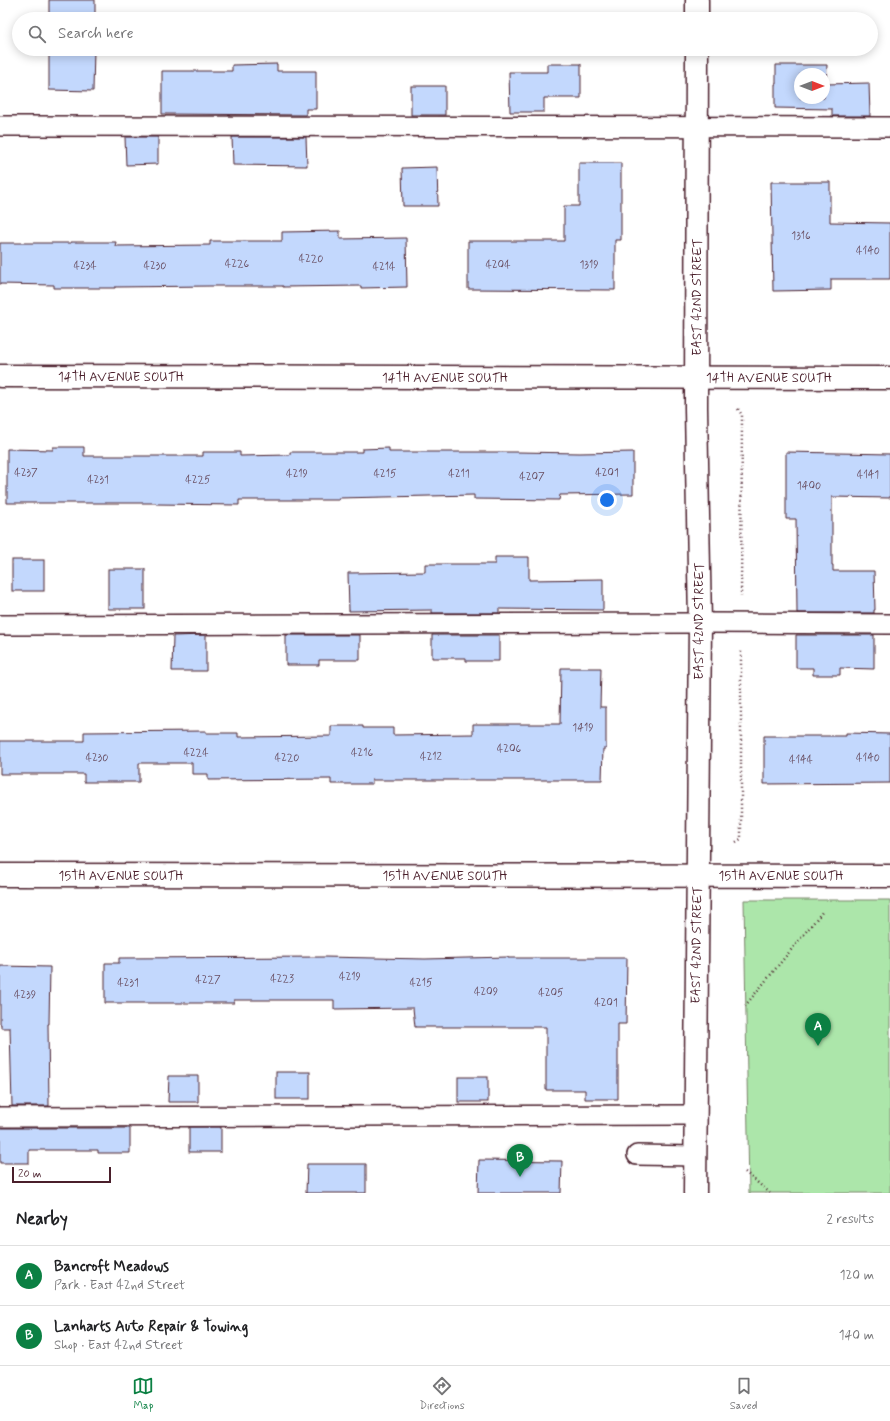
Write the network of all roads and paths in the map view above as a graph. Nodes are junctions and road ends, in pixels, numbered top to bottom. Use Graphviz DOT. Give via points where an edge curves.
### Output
graph roads {
  1 [pos="697,0"];
  2 [pos="697,12"];
  3 [pos="697,56"];
  4 [pos="0,126"];
  5 [pos="697,126"];
  6 [pos="890,127"];
  7 [pos="0,376"];
  8 [pos="697,378"];
  9 [pos="890,378"];
  10 [pos="700,623"];
  11 [pos="890,624"];
  12 [pos="0,625"];
  13 [pos="0,876"];
  14 [pos="697,876"];
  15 [pos="890,876"];
  16 [pos="823,911"];
  17 [pos="745,1006"];
  18 [pos="695,1115"];
  19 [pos="0,1117"];
  20 [pos="637,1155"];
  21 [pos="695,1156"];
  22 [pos="745,1172"];
  23 [pos="695,1193"];
  24 [pos="770,1193"];
  1 -- 2 [label="street"];
  3 -- 5 [label="street, EAST 42ND STREET"];
  4 -- 5 [label="lane"];
  5 -- 6 [label="lane"];
  5 -- 8 [label="street, EAST 42ND STREET"];
  7 -- 8 [label="street, 14TH AVENUE SOUTH"];
  8 -- 9 [label="street, 14TH AVENUE SOUTH"];
  8 -- 10 [label="street, EAST 42ND STREET"];
  10 -- 11 [label="lane"];
  10 -- 12 [label="lane"];
  10 -- 14 [label="street, EAST 42ND STREET"];
  13 -- 14 [label="street, 15TH AVENUE SOUTH"];
  14 -- 15 [label="street, 15TH AVENUE SOUTH"];
  14 -- 18 [label="street, EAST 42ND STREET"];
  16 -- 17 [label="path"];
  18 -- 19 [label="lane"];
  18 -- 21 [label="street, EAST 42ND STREET"];
  20 -- 21 [label="lane"];
  21 -- 23 [label="street, EAST 42ND STREET"];
  22 -- 24 [label="path"];
}
